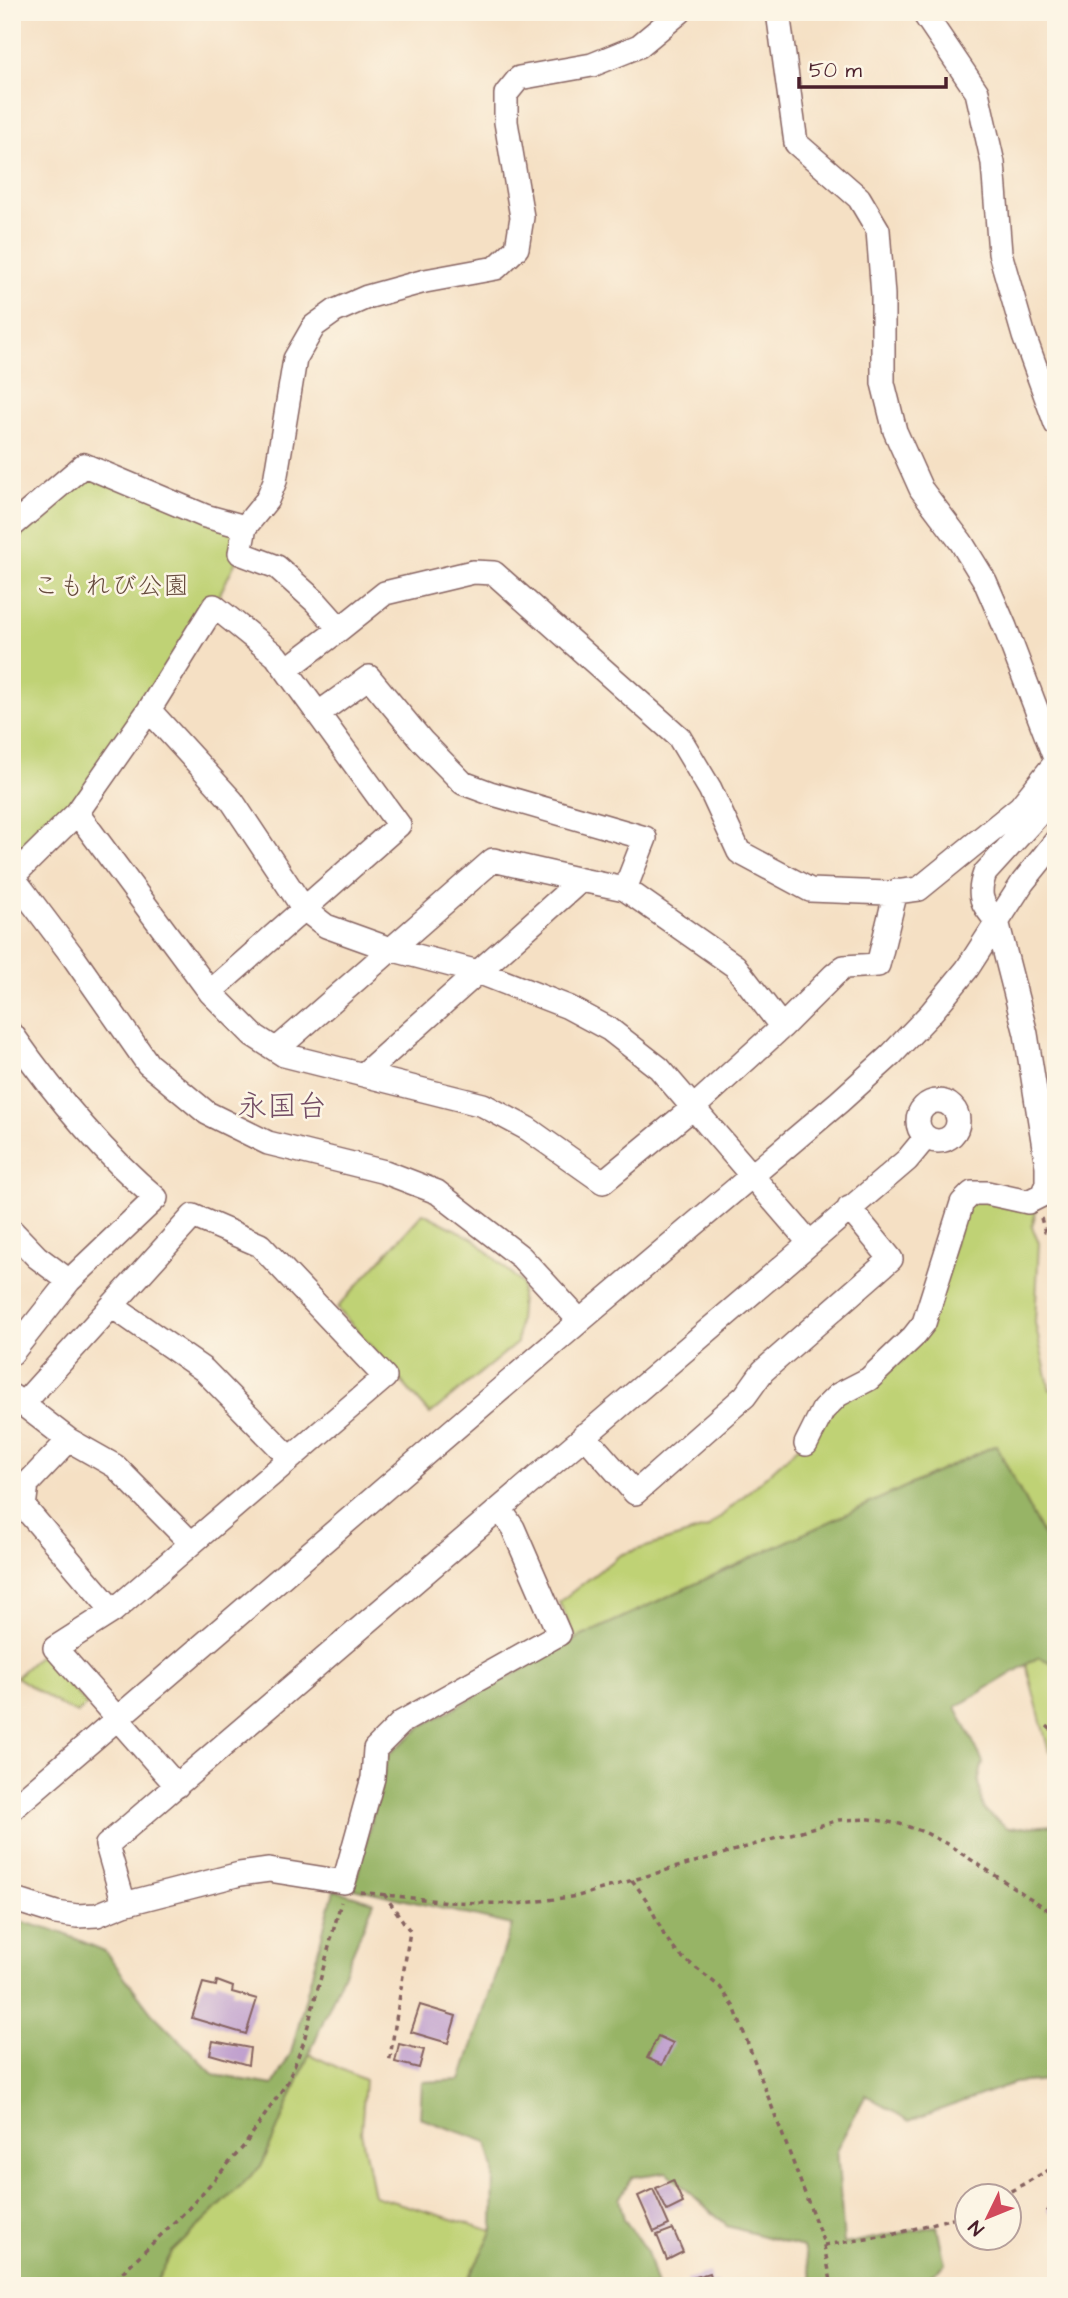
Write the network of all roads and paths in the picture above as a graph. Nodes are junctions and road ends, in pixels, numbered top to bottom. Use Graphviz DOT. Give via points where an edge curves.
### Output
graph roads {
  1 [pos="680,12"];
  2 [pos="778,12"];
  3 [pos="923,12"];
  4 [pos="1056,424"];
  5 [pos="12,526"];
  6 [pos="245,527"];
  7 [pos="340,629"];
  8 [pos="287,669"];
  9 [pos="149,710"];
  10 [pos="319,713"];
  11 [pos="1056,761"];
  12 [pos="1056,795"];
  13 [pos="76,813"];
  14 [pos="1056,841"];
  15 [pos="12,877"];
  16 [pos="581,880"];
  17 [pos="625,889"];
  18 [pos="896,891"];
  19 [pos="304,909"];
  20 [pos="997,921"];
  21 [pos="390,949"];
  22 [pos="478,972"];
  23 [pos="210,992"];
  24 [pos="782,1027"];
  25 [pos="12,1034"];
  26 [pos="276,1050"];
  27 [pos="364,1074"];
  28 [pos="694,1107"];
  29 [pos="926,1137"];
  30 [pos="751,1176"];
  31 [pos="849,1208"];
  32 [pos="12,1231"];
  33 [pos="809,1242"];
  34 [pos="69,1281"];
  35 [pos="112,1306"];
  36 [pos="580,1321"];
  37 [pos="12,1353"];
  38 [pos="17,1400"];
  39 [pos="584,1435"];
  40 [pos="69,1440"];
  41 [pos="806,1444"];
  42 [pos="290,1458"];
  43 [pos="500,1509"];
  44 [pos="191,1543"];
  45 [pos="113,1611"];
  46 [pos="118,1720"];
  47 [pos="1047,1726"];
  48 [pos="1056,1734"];
  49 [pos="177,1786"];
  50 [pos="12,1809"];
  51 [pos="632,1880"];
  52 [pos="344,1884"];
  53 [pos="383,1893"];
  54 [pos="12,1899"];
  55 [pos="124,1904"];
  56 [pos="1056,1915"];
  57 [pos="389,2064"];
  58 [pos="1056,2166"];
  59 [pos="1023,2184"];
  60 [pos="953,2218"];
  61 [pos="824,2245"];
  62 [pos="108,2286"];
  63 [pos="832,2286"];
  1 -- 6 [label="street" via="639,46 592,65 519,78 506,94 506,122 522,218 517,248 496,268 367,297 314,326 295,359 275,481 268,500"];
  2 -- 11 [label="street" via="796,143 859,198 878,230 883,383 895,430 921,489 985,581"];
  3 -- 4 [label="street" via="977,92 993,163 1000,253"];
  5 -- 6 [label="street" via="84,465 205,516"];
  6 -- 7 [label="street" via="240,553 277,567"];
  7 -- 8 [label="street"];
  7 -- 18 [label="street" via="385,593 473,572 494,573 679,737 739,852 810,890"];
  8 -- 9 [label="street" via="214,606"];
  8 -- 10 [label="street"];
  9 -- 13 [label="street"];
  9 -- 19 [label="street" via="232,801"];
  10 -- 17 [label="street" via="369,677 463,783 645,838"];
  10 -- 19 [label="street" via="399,825"];
  11 -- 18 [label="street" via="1020,807 919,889"];
  12 -- 20 [label="street" via="985,873 979,889 986,909"];
  13 -- 15 [label="street"];
  13 -- 23 [label="street"];
  14 -- 20 [label="street"];
  15 -- 36 [label="street" via="148,1064 206,1113 268,1143 386,1172 437,1192 521,1257"];
  16 -- 17 [label="street"];
  16 -- 21 [label="street" via="493,860"];
  16 -- 22 [label="street"];
  17 -- 24 [label="street" via="735,966"];
  18 -- 24 [label="street" via="878,965 844,967"];
  19 -- 21 [label="street" via="326,926"];
  19 -- 23 [label="street"];
  20 -- 30 [label="street" via="967,969 891,1055"];
  20 -- 41 [label="street" via="1027,1034 1047,1184 1042,1195 1028,1202 972,1194 962,1203 924,1323 869,1379 838,1395 823,1410"];
  21 -- 22 [label="street"];
  21 -- 26 [label="street"];
  22 -- 27 [label="street"];
  22 -- 28 [label="street" via="568,1007 609,1029 659,1068"];
  23 -- 26 [label="street" via="253,1035"];
  24 -- 28 [label="street"];
  25 -- 34 [label="street" via="108,1156 156,1198"];
  26 -- 27 [label="street"];
  27 -- 28 [label="street" via="483,1105 527,1129 603,1182"];
  28 -- 30 [label="street"];
  29 -- 31 [label="street" via="907,1160"];
  30 -- 33 [label="street"];
  30 -- 36 [label="street"];
  31 -- 33 [label="street"];
  31 -- 39 [label="street" via="891,1259 763,1371 745,1396 635,1493"];
  32 -- 34 [label="street"];
  33 -- 39 [label="street"];
  34 -- 37 [label="street"];
  35 -- 38 [label="street"];
  35 -- 42 [label="street" via="204,1370"];
  35 -- 42 [label="street" via="193,1216 260,1245 385,1377"];
  36 -- 46 [label="street"];
  38 -- 40 [label="street"];
  39 -- 43 [label="street"];
  40 -- 44 [label="street" via="115,1466"];
  40 -- 45 [label="street" via="27,1484 24,1507"];
  42 -- 44 [label="street"];
  43 -- 49 [label="street"];
  43 -- 52 [label="street" via="513,1528 559,1634 402,1722 375,1749 373,1778"];
  44 -- 45 [label="street"];
  45 -- 46 [label="street" via="55,1648"];
  46 -- 49 [label="street"];
  46 -- 50 [label="street"];
  47 -- 48 [label="path"];
  49 -- 55 [label="street" via="107,1845"];
  51 -- 53 [label="path" via="578,1896 517,1904 448,1902"];
  51 -- 56 [label="path" via="839,1820 870,1819 924,1832"];
  51 -- 61 [label="path" via="677,1953 720,1987 734,2007"];
  52 -- 53 [label="path" via="351,1891"];
  52 -- 55 [label="street" via="269,1870"];
  52 -- 62 [label="path" via="303,2044 288,2081 244,2146 188,2209"];
  53 -- 57 [label="path" via="410,1931"];
  54 -- 55 [label="street" via="77,1916"];
  58 -- 59 [label="path"];
  60 -- 61 [label="path" via="888,2236"];
  61 -- 63 [label="path"];
}
